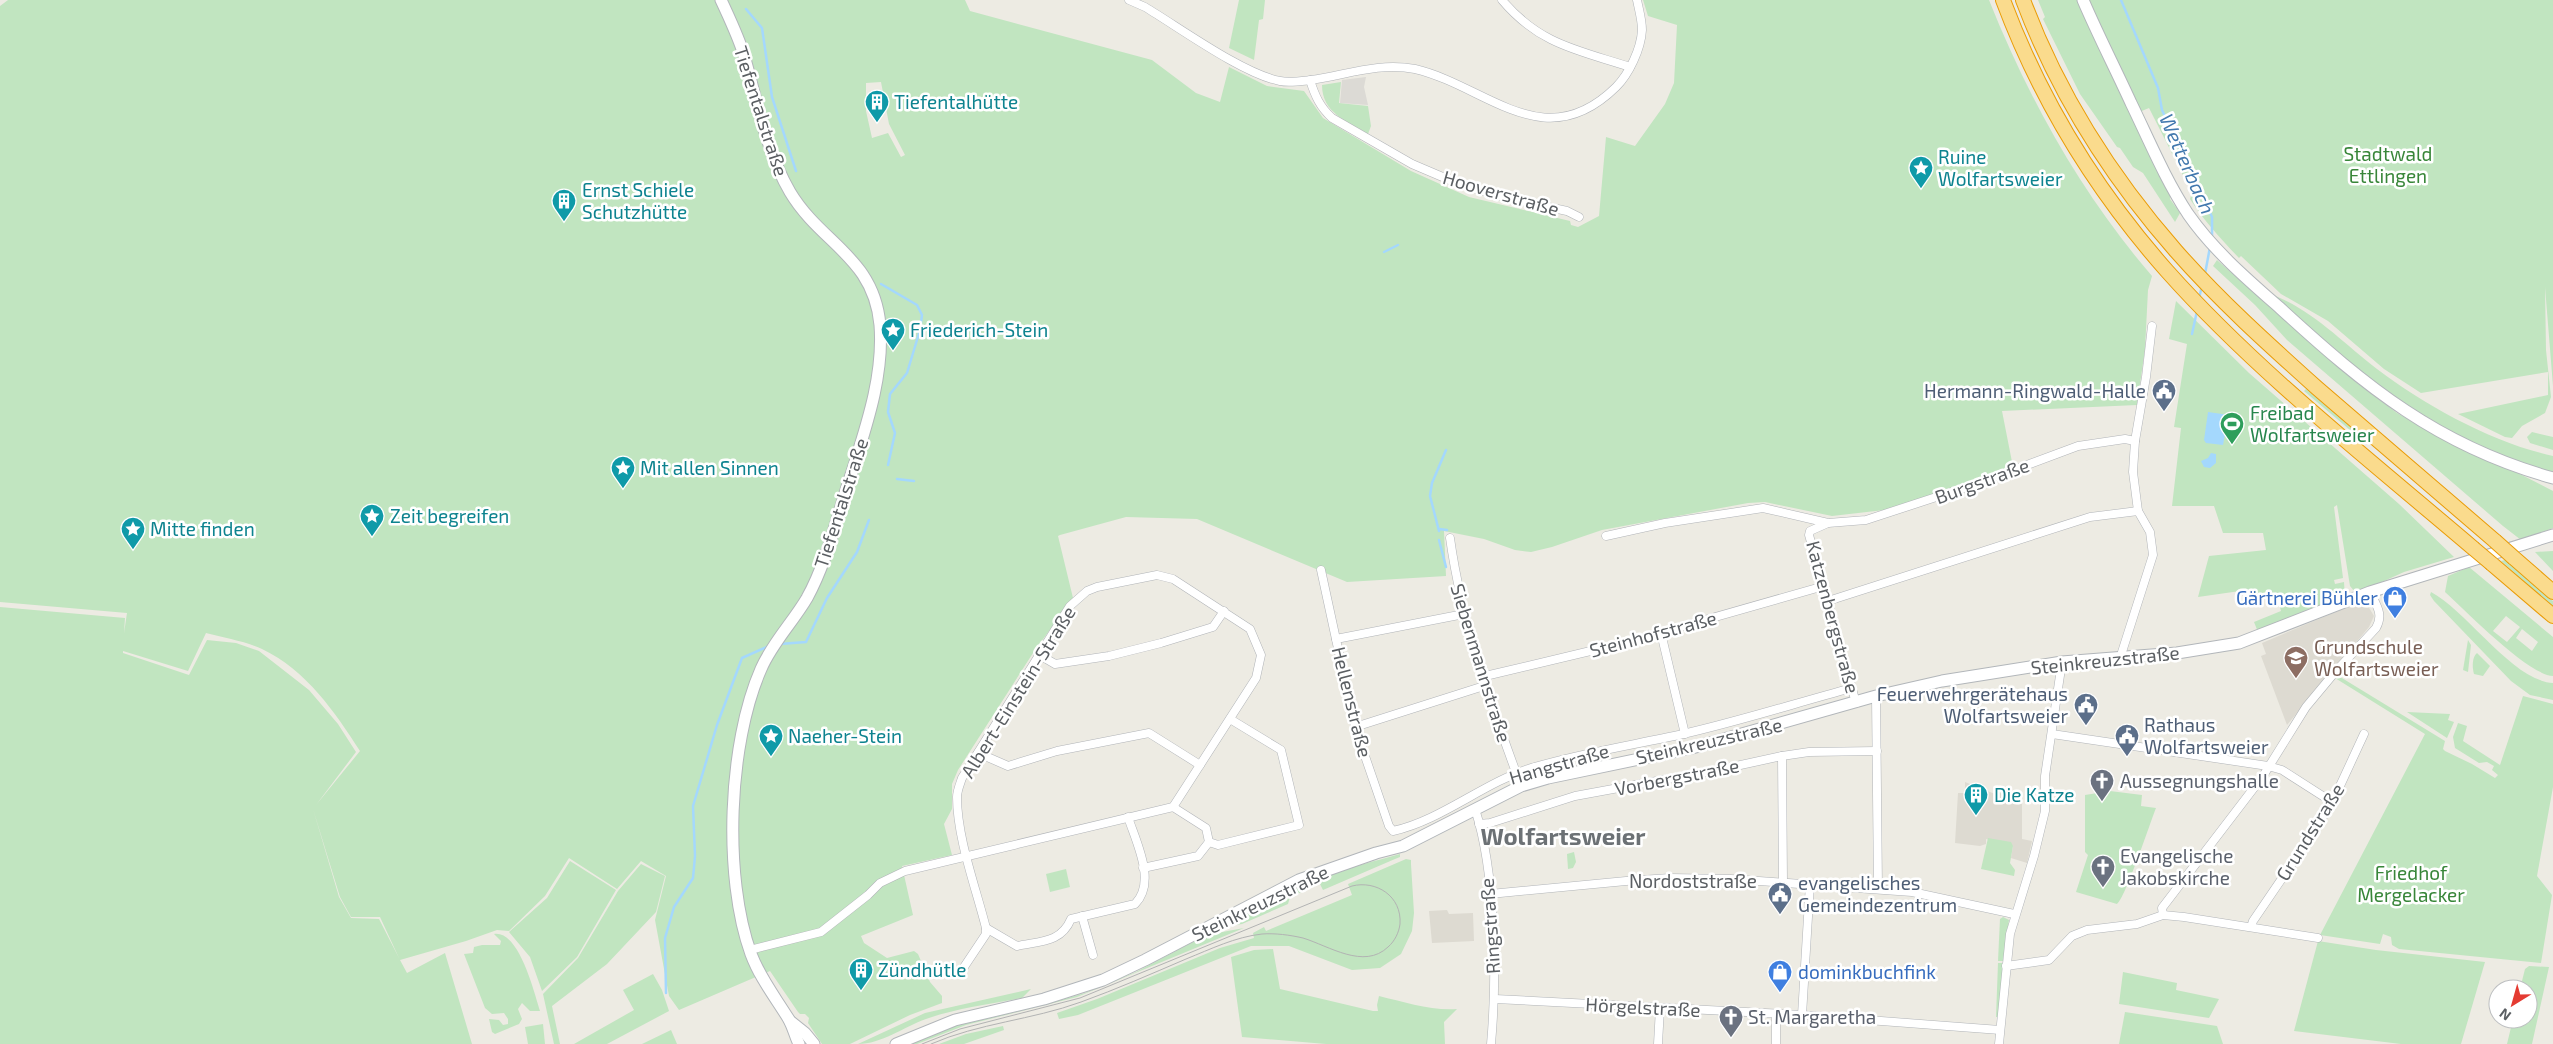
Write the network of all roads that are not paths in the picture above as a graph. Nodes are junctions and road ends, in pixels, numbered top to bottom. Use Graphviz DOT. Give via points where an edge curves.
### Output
graph roads {
  1 [pos="721,0"];
  2 [pos="1129,0"];
  3 [pos="1502,0"];
  4 [pos="1637,0"];
  5 [pos="2004,0"];
  6 [pos="2023,0"];
  7 [pos="2083,0"];
  8 [pos="1630,67"];
  9 [pos="1310,80"];
  10 [pos="1579,217"];
  11 [pos="2152,326"];
  12 [pos="2135,441"];
  13 [pos="2541,474"];
  14 [pos="2553,478"];
  15 [pos="2553,484"];
  16 [pos="2138,512"];
  17 [pos="1828,523"];
  18 [pos="1810,531"];
  19 [pos="2553,535"];
  20 [pos="1606,536"];
  21 [pos="1450,538"];
  22 [pos="1321,570"];
  23 [pos="1824,586"];
  24 [pos="2370,592"];
  25 [pos="2553,592"];
  26 [pos="1828,601"];
  27 [pos="1224,611"];
  28 [pos="1464,614"];
  29 [pos="2553,616"];
  30 [pos="1661,633"];
  31 [pos="1336,639"];
  32 [pos="1038,654"];
  33 [pos="2122,658"];
  34 [pos="2062,662"];
  35 [pos="1482,677"];
  36 [pos="1484,686"];
  37 [pos="1852,688"];
  38 [pos="1876,696"];
  39 [pos="1856,703"];
  40 [pos="1230,719"];
  41 [pos="1355,727"];
  42 [pos="1685,734"];
  43 [pos="2052,734"];
  44 [pos="2364,734"];
  45 [pos="1878,751"];
  46 [pos="978,753"];
  47 [pos="1782,756"];
  48 [pos="1200,765"];
  49 [pos="2268,766"];
  50 [pos="1516,773"];
  51 [pos="1521,786"];
  52 [pos="2332,802"];
  53 [pos="1173,807"];
  54 [pos="1474,809"];
  55 [pos="1128,817"];
  56 [pos="1479,824"];
  57 [pos="1391,830"];
  58 [pos="1209,842"];
  59 [pos="967,855"];
  60 [pos="1143,868"];
  61 [pos="1784,882"];
  62 [pos="1810,884"];
  63 [pos="1878,889"];
  64 [pos="1490,894"];
  65 [pos="2014,914"];
  66 [pos="1082,916"];
  67 [pos="2163,916"];
  68 [pos="2251,927"];
  69 [pos="986,928"];
  70 [pos="2318,938"];
  71 [pos="750,950"];
  72 [pos="1093,955"];
  73 [pos="2006,966"];
  74 [pos="964,967"];
  75 [pos="1495,998"];
  76 [pos="1660,1008"];
  77 [pos="1776,1015"];
  78 [pos="1802,1015"];
  79 [pos="790,1021"];
  80 [pos="2000,1030"];
  81 [pos="799,1044"];
  82 [pos="814,1044"];
  83 [pos="896,1044"];
  84 [pos="1491,1044"];
  85 [pos="1658,1044"];
  86 [pos="1776,1044"];
  87 [pos="2000,1044"];
  1 -- 71 [label="street, Tiefentalstraße" via="742,52 780,174 802,210 863,272 872,290 880,328 873,396 818,575 806,600 762,667 748,708 735,784 736,887"];
  2 -- 9 [label="street" via="1256,73 1281,81"];
  3 -- 8 [label="street" via="1520,20 1548,39"];
  4 -- 8 [label="street" via="1642,31"];
  5 -- 29 [label="highway, bridge" via="2048,100 2089,169 2127,222 2189,294 2298,396"];
  6 -- 25 [label="highway, bridge" via="2068,98 2110,165 2176,252 2268,344"];
  7 -- 13 [label="street" via="2162,169 2202,233 2356,376 2399,408 2474,450"];
  8 -- 9 [label="street" via="1618,86 1593,106 1548,118 1527,115 1416,70 1394,66"];
  9 -- 10 [label="street, Hooverstraße" via="1314,95 1332,118 1412,164 1478,190 1567,211"];
  11 -- 12 [label="street"];
  12 -- 16 [label="street" via="2133,472"];
  12 -- 17 [label="street, Burgstraße" via="2126,439 2078,446 1895,512 1866,520"];
  13 -- 14 [label="street"];
  13 -- 15 [label="street"];
  16 -- 26 [label="street" via="2090,517"];
  16 -- 33 [label="street" via="2150,532 2153,555"];
  17 -- 18 [label="street, Burgstraße"];
  17 -- 20 [label="street, Burgstraße" via="1763,508"];
  18 -- 23 [label="street, Katzenbergstraße"];
  19 -- 24 [label="street, Steinkreuzstraße"];
  21 -- 28 [label="street, Siebenmannstraße"];
  22 -- 31 [label="street, Hellenstraße"];
  23 -- 26 [label="street, Katzenbergstraße"];
  23 -- 30 [label="street, Steinhofstraße"];
  24 -- 33 [label="street, Steinkreuzstraße" via="2239,644"];
  24 -- 49 [label="street" via="2381,620 2306,706"];
  26 -- 37 [label="street, Katzenbergstraße"];
  27 -- 32 [label="street" via="1213,627 1118,654 1054,664"];
  27 -- 32 [label="street, Albert-Einstein-Straße" via="1166,577 1097,588 1070,606"];
  27 -- 40 [label="street, Albert-Einstein-Straße" via="1250,629 1260,655 1256,678"];
  28 -- 31 [label="street"];
  28 -- 35 [label="street, Siebenmannstraße"];
  30 -- 35 [label="street, Steinhofstraße"];
  30 -- 42 [label="street"];
  31 -- 41 [label="street, Hellenstraße"];
  32 -- 46 [label="street, Albert-Einstein-Straße"];
  33 -- 34 [label="street, Steinkreuzstraße"];
  34 -- 38 [label="street, Steinkreuzstraße" via="1942,681"];
  34 -- 43 [label="street"];
  35 -- 36 [label="street, Siebenmannstraße"];
  36 -- 41 [label="street"];
  36 -- 50 [label="street, Siebenmannstraße"];
  37 -- 39 [label="street, Katzenbergstraße"];
  37 -- 42 [label="street, Hangstraße"];
  38 -- 39 [label="street, Steinkreuzstraße"];
  38 -- 45 [label="street"];
  39 -- 51 [label="street, Steinkreuzstraße" via="1720,741"];
  40 -- 48 [label="street, Albert-Einstein-Straße"];
  40 -- 58 [label="street" via="1281,750 1299,825 1218,845"];
  41 -- 57 [label="street, Hellenstraße"];
  42 -- 50 [label="street, Hangstraße" via="1559,760"];
  43 -- 49 [label="street"];
  43 -- 65 [label="street" via="2042,823"];
  44 -- 52 [label="street, Grundstraße"];
  45 -- 47 [label="street, Vorbergstraße"];
  45 -- 63 [label="street"];
  46 -- 48 [label="street" via="1008,766 1066,749 1149,733"];
  46 -- 59 [label="street, Albert-Einstein-Straße" via="962,778 957,795"];
  47 -- 56 [label="street, Vorbergstraße" via="1575,796"];
  47 -- 61 [label="street"];
  48 -- 53 [label="street, Albert-Einstein-Straße"];
  49 -- 52 [label="street" via="2282,770"];
  49 -- 67 [label="street" via="2162,908"];
  50 -- 51 [label="street, Siebenmannstraße"];
  50 -- 57 [label="street, Hangstraße" via="1424,819"];
  51 -- 54 [label="street, Steinkreuzstraße"];
  52 -- 68 [label="street, Grundstraße"];
  53 -- 55 [label="street"];
  53 -- 58 [label="street" via="1206,828"];
  54 -- 56 [label="street, Ringstraße"];
  54 -- 83 [label="street, Steinkreuzstraße" via="1403,846 1283,887 1103,980 1044,999 955,1020"];
  55 -- 59 [label="street"];
  55 -- 60 [label="street"];
  56 -- 64 [label="street, Ringstraße"];
  58 -- 60 [label="street" via="1198,856"];
  59 -- 69 [label="street, Albert-Einstein-Straße"];
  59 -- 71 [label="street" via="905,870 880,883 820,932"];
  60 -- 66 [label="street" via="1144,890 1135,904"];
  61 -- 62 [label="street, Nordoststraße"];
  61 -- 64 [label="street, Nordoststraße" via="1670,878"];
  62 -- 63 [label="street, Nordoststraße"];
  62 -- 78 [label="street"];
  63 -- 65 [label="street, Nordoststraße" via="1925,894"];
  64 -- 75 [label="street, Ringstraße"];
  65 -- 73 [label="street"];
  66 -- 69 [label="street" via="1071,919 1059,937 1017,946"];
  66 -- 72 [label="street"];
  67 -- 68 [label="street"];
  67 -- 73 [label="street" via="2138,924 2086,930 2072,936 2050,960"];
  68 -- 70 [label="street"];
  69 -- 74 [label="street" via="986,934"];
  71 -- 79 [label="street, Tiefentalstraße" via="764,981"];
  73 -- 80 [label="street"];
  75 -- 76 [label="street, Hörgelstraße"];
  75 -- 84 [label="street, Ringstraße"];
  76 -- 77 [label="street, Hörgelstraße"];
  76 -- 85 [label="street"];
  77 -- 78 [label="street, Hörgelstraße"];
  77 -- 86 [label="street"];
  78 -- 80 [label="street, Hörgelstraße"];
  79 -- 81 [label="street, Tiefentalstraße"];
  79 -- 82 [label="street, Tiefentalstraße"];
  80 -- 87 [label="street"];
}
